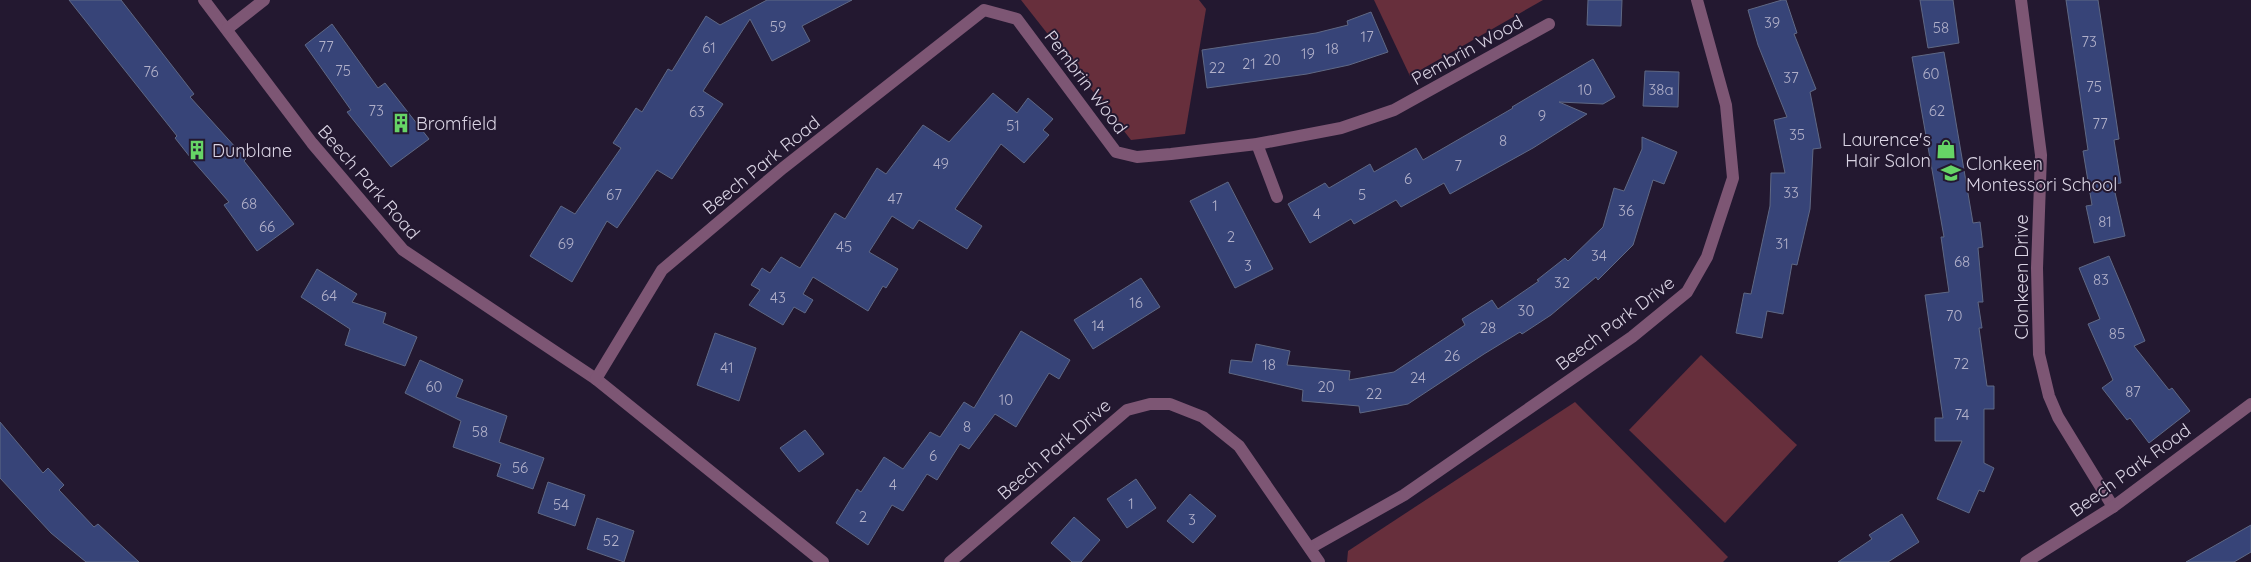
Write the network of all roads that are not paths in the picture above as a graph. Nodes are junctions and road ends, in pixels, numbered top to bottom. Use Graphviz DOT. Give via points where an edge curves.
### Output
graph roads {
  1 [pos="204,0"];
  2 [pos="264,0"];
  3 [pos="1697,0"];
  4 [pos="2021,0"];
  5 [pos="984,10"];
  6 [pos="1549,24"];
  7 [pos="227,28"];
  8 [pos="1257,144"];
  9 [pos="1277,197"];
  10 [pos="596,379"];
  11 [pos="2251,404"];
  12 [pos="2113,507"];
  13 [pos="1310,548"];
  14 [pos="823,562"];
  15 [pos="950,562"];
  16 [pos="1319,562"];
  17 [pos="2026,562"];
  1 -- 7 [label="street, Beech Park Road"];
  2 -- 7 [label="street"];
  3 -- 13 [label="street, Beech Park Drive" via="1726,105 1732,178 1707,257 1687,292 1632,337 1404,495"];
  4 -- 12 [label="street, Clonkeen Drive" via="2041,155 2036,268 2039,354 2049,396 2058,417"];
  5 -- 8 [label="street, Pembrin Wood" via="1017,19 1116,152 1137,157"];
  5 -- 10 [label="street, Beech Park Road" via="783,168 662,270"];
  6 -- 8 [label="street, Pembrin Wood" via="1394,110 1341,128"];
  7 -- 10 [label="street, Beech Park Road" via="312,143 403,250"];
  8 -- 9 [label="street"];
  10 -- 14 [label="street, Beech Park Road"];
  11 -- 12 [label="street, Beech Park Road"];
  12 -- 17 [label="street, Beech Park Road"];
  13 -- 15 [label="street, Beech Park Drive" via="1239,446 1203,417 1170,404 1150,404 1120,415"];
  13 -- 16 [label="street, Beech Park Drive"];
}
